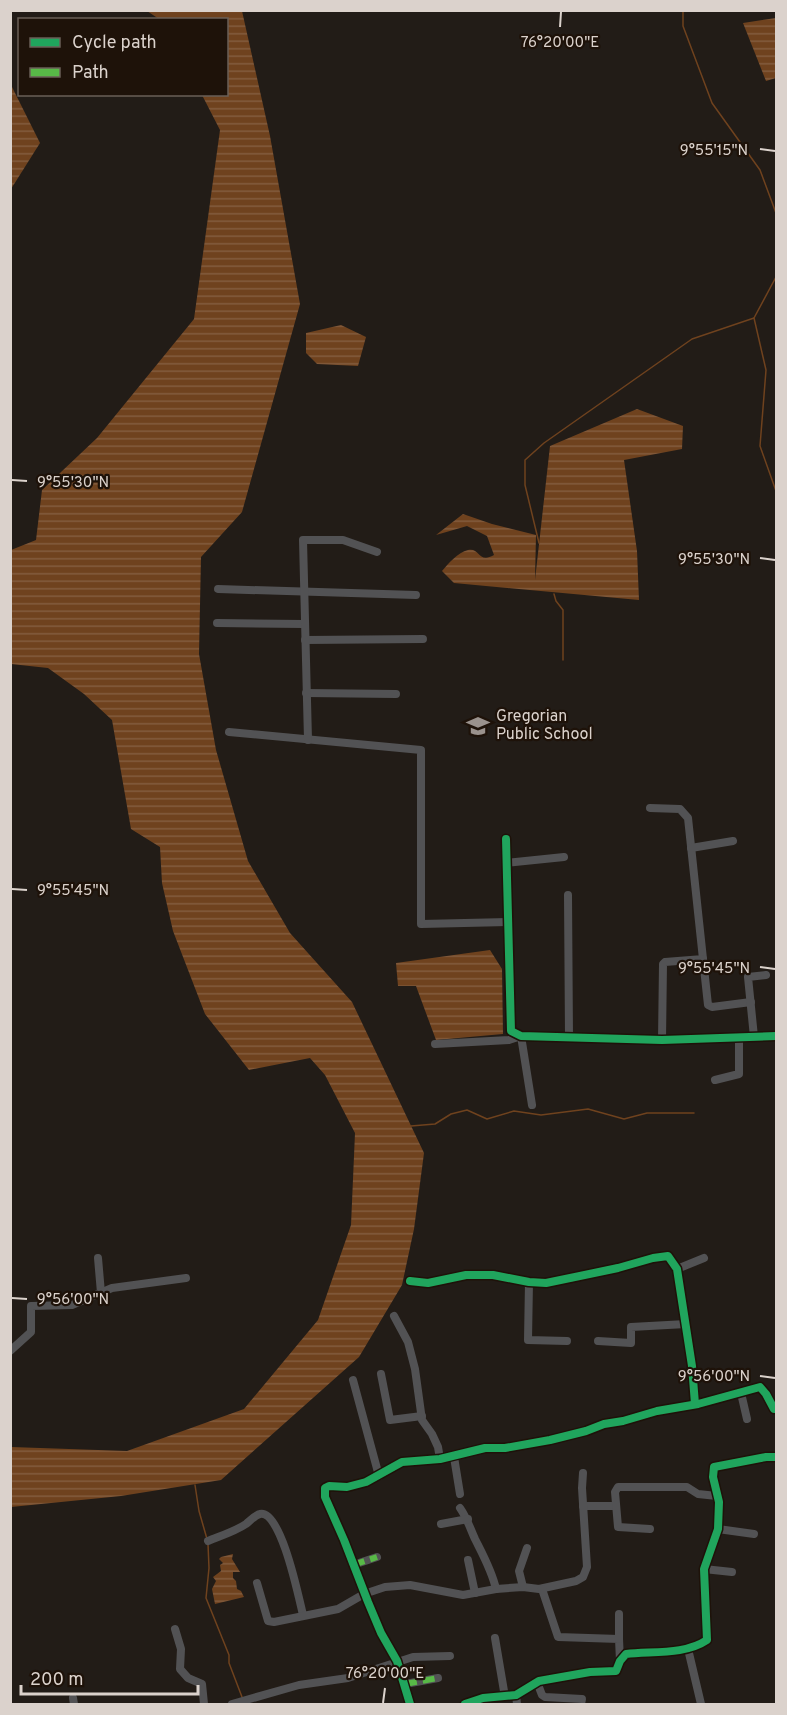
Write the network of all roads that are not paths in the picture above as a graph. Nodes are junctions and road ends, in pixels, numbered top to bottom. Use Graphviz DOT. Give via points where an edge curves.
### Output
graph roads {
  1 [pos="377,552"];
  2 [pos="218,589"];
  3 [pos="304,592"];
  4 [pos="416,596"];
  5 [pos="217,622"];
  6 [pos="304,624"];
  7 [pos="423,639"];
  8 [pos="305,640"];
  9 [pos="306,693"];
  10 [pos="396,694"];
  11 [pos="229,732"];
  12 [pos="308,740"];
  13 [pos="650,808"];
  14 [pos="506,839"];
  15 [pos="733,841"];
  16 [pos="691,848"];
  17 [pos="564,857"];
  18 [pos="506,863"];
  19 [pos="568,895"];
  20 [pos="508,922"];
  21 [pos="703,959"];
  22 [pos="766,975"];
  23 [pos="750,1002"];
  24 [pos="521,1036"];
  25 [pos="777,1036"];
  26 [pos="569,1037"];
  27 [pos="754,1037"];
  28 [pos="739,1038"];
  29 [pos="662,1040"];
  30 [pos="435,1044"];
  31 [pos="716,1080"];
  32 [pos="532,1105"];
  33 [pos="98,1258"];
  34 [pos="704,1258"];
  35 [pos="677,1269"];
  36 [pos="186,1278"];
  37 [pos="410,1281"];
  38 [pos="529,1282"];
  39 [pos="100,1293"];
  40 [pos="394,1316"];
  41 [pos="686,1324"];
  42 [pos="567,1341"];
  43 [pos="598,1341"];
  44 [pos="10,1351"];
  45 [pos="381,1374"];
  46 [pos="353,1380"];
  47 [pos="741,1393"];
  48 [pos="695,1404"];
  49 [pos="777,1409"];
  50 [pos="422,1416"];
  51 [pos="747,1419"];
  52 [pos="454,1457"];
  53 [pos="777,1457"];
  54 [pos="440,1459"];
  55 [pos="583,1473"];
  56 [pos="379,1476"];
  57 [pos="460,1494"];
  58 [pos="717,1496"];
  59 [pos="583,1506"];
  60 [pos="616,1506"];
  61 [pos="460,1508"];
  62 [pos="468,1519"];
  63 [pos="441,1524"];
  64 [pos="650,1529"];
  65 [pos="718,1529"];
  66 [pos="754,1534"];
  67 [pos="208,1541"];
  68 [pos="527,1548"];
  69 [pos="377,1557"];
  70 [pos="468,1560"];
  71 [pos="353,1564"];
  72 [pos="704,1569"];
  73 [pos="732,1572"];
  74 [pos="256,1583"];
  75 [pos="523,1587"];
  76 [pos="496,1589"];
  77 [pos="542,1589"];
  78 [pos="475,1593"];
  79 [pos="364,1594"];
  80 [pos="619,1614"];
  81 [pos="303,1615"];
  82 [pos="175,1629"];
  83 [pos="495,1638"];
  84 [pos="619,1640"];
  85 [pos="688,1649"];
  86 [pos="450,1656"];
  87 [pos="397,1661"];
  88 [pos="620,1661"];
  89 [pos="438,1678"];
  90 [pos="537,1682"];
  91 [pos="405,1684"];
  92 [pos="516,1695"];
  93 [pos="505,1697"];
  94 [pos="204,1704"];
  95 [pos="232,1704"];
  96 [pos="410,1704"];
  97 [pos="465,1704"];
  98 [pos="517,1704"];
  99 [pos="581,1704"];
  100 [pos="701,1704"];
  1 -- 3 [label="street" via="344,540 303,540"];
  2 -- 3 [label="street"];
  3 -- 4 [label="street"];
  3 -- 6 [label="street"];
  5 -- 6 [label="street"];
  6 -- 8 [label="street"];
  7 -- 8 [label="street"];
  8 -- 9 [label="street"];
  9 -- 10 [label="street"];
  9 -- 12 [label="street"];
  11 -- 12 [label="street"];
  12 -- 20 [label="street" via="422,750 421,924"];
  13 -- 16 [label="street" via="680,809 688,818"];
  14 -- 18 [label="street"];
  15 -- 16 [label="street"];
  16 -- 21 [label="street"];
  17 -- 18 [label="street"];
  18 -- 20 [label="street"];
  19 -- 26 [label="street"];
  20 -- 24 [label="street" via="511,1031"];
  21 -- 23 [label="street" via="708,1005"];
  21 -- 29 [label="street" via="663,964"];
  22 -- 23 [label="street" via="748,977"];
  23 -- 27 [label="street"];
  24 -- 26 [label="street"];
  24 -- 30 [label="street"];
  24 -- 32 [label="street"];
  25 -- 27 [label="street"];
  26 -- 29 [label="street"];
  27 -- 28 [label="street"];
  28 -- 29 [label="street"];
  28 -- 31 [label="street" via="739,1074"];
  33 -- 39 [label="street"];
  34 -- 35 [label="street"];
  35 -- 38 [label="street" via="668,1256 546,1283"];
  35 -- 41 [label="street"];
  36 -- 39 [label="street"];
  37 -- 38 [label="street" via="428,1283 466,1275 493,1275"];
  38 -- 42 [label="street" via="528,1340"];
  39 -- 44 [label="street" via="72,1305 31,1306 31,1332"];
  40 -- 50 [label="street" via="408,1342"];
  41 -- 43 [label="street" via="630,1327 632,1342"];
  41 -- 48 [label="street"];
  45 -- 50 [label="street" via="390,1420"];
  46 -- 56 [label="street"];
  47 -- 48 [label="street"];
  47 -- 49 [label="street" via="760,1387"];
  47 -- 51 [label="street"];
  48 -- 52 [label="street" via="550,1440 485,1448"];
  50 -- 54 [label="street"];
  52 -- 54 [label="street"];
  52 -- 57 [label="street"];
  53 -- 58 [label="street" via="714,1467"];
  54 -- 56 [label="street" via="402,1462"];
  55 -- 59 [label="street"];
  56 -- 71 [label="street" via="347,1487 329,1486 324,1491"];
  58 -- 60 [label="street" via="698,1494 687,1487 618,1487"];
  58 -- 65 [label="street"];
  59 -- 60 [label="street"];
  59 -- 77 [label="street" via="587,1566 583,1577"];
  60 -- 64 [label="street" via="618,1527"];
  61 -- 62 [label="street"];
  62 -- 63 [label="street"];
  62 -- 76 [label="street"];
  65 -- 66 [label="street"];
  65 -- 72 [label="street"];
  67 -- 81 [label="street" via="259,1514 272,1518 286,1550"];
  68 -- 75 [label="street" via="519,1571"];
  69 -- 71 [label="street"];
  70 -- 78 [label="street"];
  71 -- 79 [label="street"];
  72 -- 73 [label="street"];
  72 -- 85 [label="street" via="707,1640"];
  74 -- 81 [label="street" via="268,1621"];
  75 -- 76 [label="street"];
  75 -- 77 [label="street"];
  76 -- 78 [label="street"];
  77 -- 84 [label="street" via="558,1636"];
  78 -- 79 [label="street" via="464,1595 410,1585"];
  79 -- 81 [label="street" via="338,1609"];
  79 -- 87 [label="street"];
  80 -- 84 [label="street"];
  82 -- 94 [label="street" via="181,1649 180,1669 202,1684"];
  83 -- 93 [label="street"];
  84 -- 88 [label="street"];
  85 -- 88 [label="street" via="626,1653"];
  85 -- 100 [label="street"];
  86 -- 87 [label="street"];
  87 -- 91 [label="street"];
  87 -- 95 [label="street" via="379,1670 299,1685"];
  88 -- 90 [label="street" via="616,1671"];
  89 -- 91 [label="street"];
  90 -- 92 [label="street"];
  90 -- 99 [label="street" via="545,1697 582,1699"];
  91 -- 96 [label="street"];
  92 -- 93 [label="street"];
  92 -- 98 [label="street"];
  93 -- 97 [label="street"];
}
